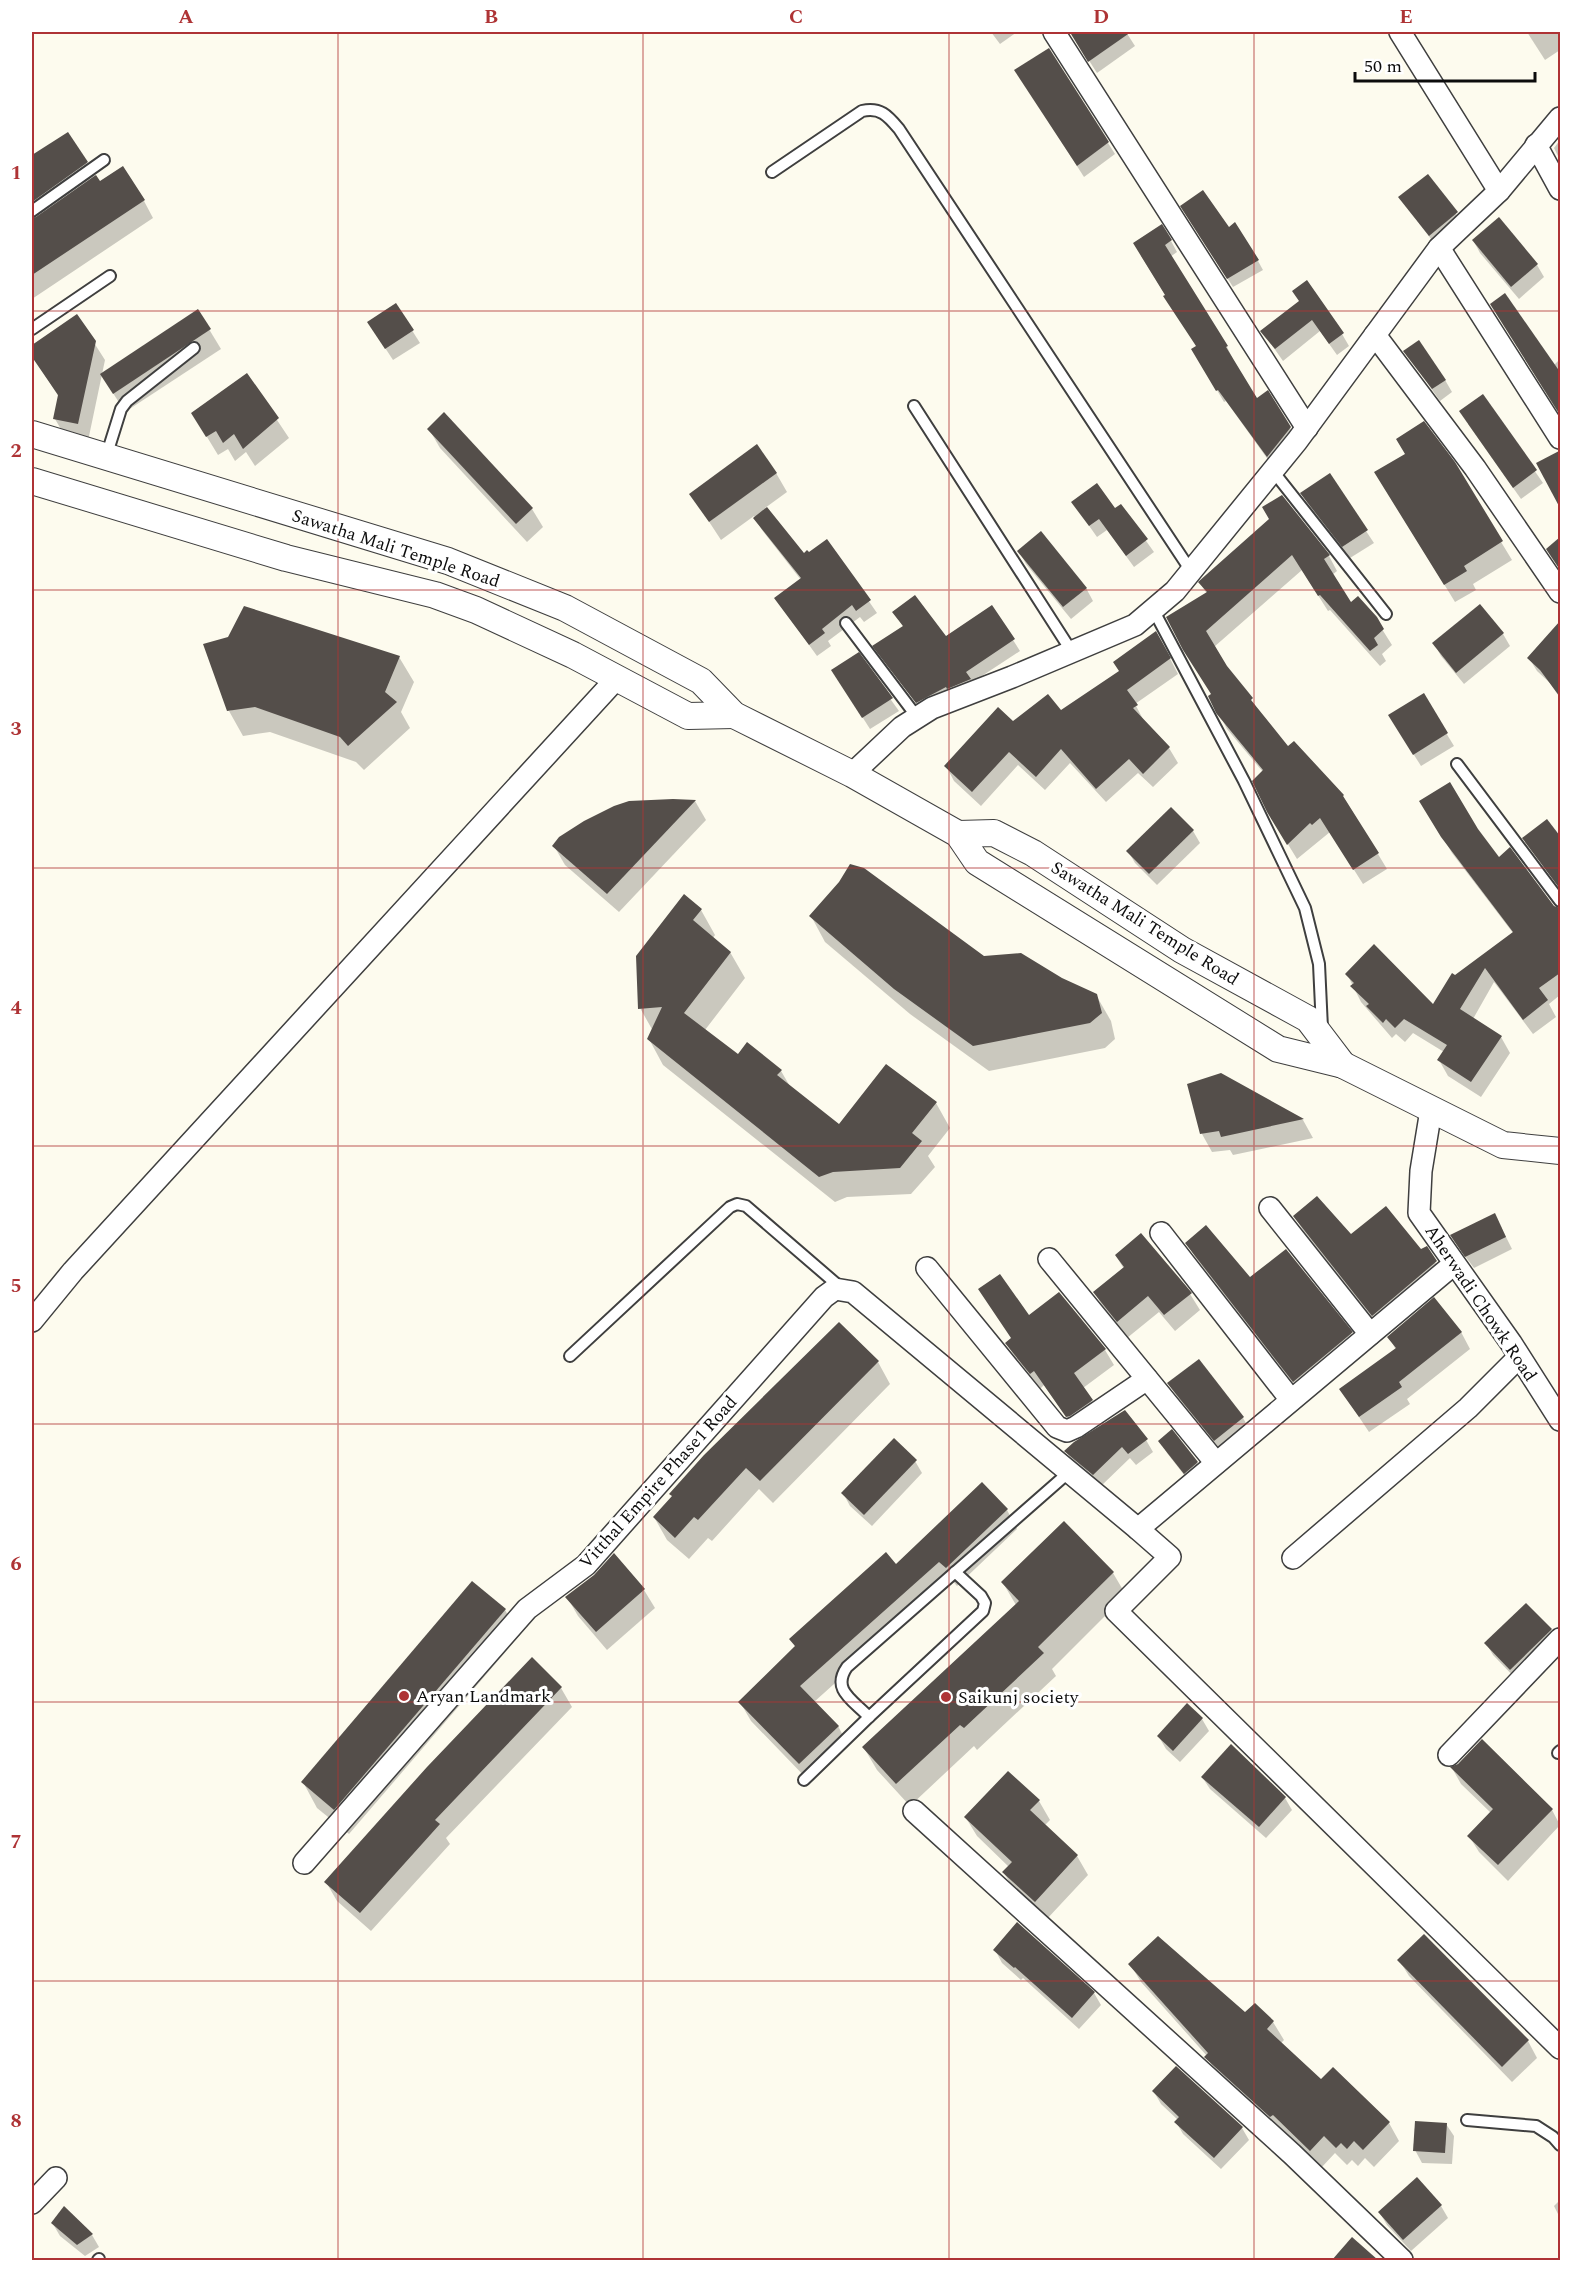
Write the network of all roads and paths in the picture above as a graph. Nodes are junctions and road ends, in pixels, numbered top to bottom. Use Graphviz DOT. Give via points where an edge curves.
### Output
graph roads {
  1 [pos="1054,32"];
  2 [pos="1400,32"];
  3 [pos="1560,118"];
  4 [pos="1536,145"];
  5 [pos="104,160"];
  6 [pos="772,172"];
  7 [pos="1560,189"];
  8 [pos="1498,191"];
  9 [pos="32,211"];
  10 [pos="1439,248"];
  11 [pos="110,276"];
  12 [pos="32,329"];
  13 [pos="1375,335"];
  14 [pos="194,348"];
  15 [pos="914,406"];
  16 [pos="1307,428"];
  17 [pos="32,434"];
  18 [pos="1560,438"];
  19 [pos="106,457"];
  20 [pos="1273,471"];
  21 [pos="32,481"];
  22 [pos="1191,571"];
  23 [pos="1560,592"];
  24 [pos="1154,611"];
  25 [pos="1386,614"];
  26 [pos="846,623"];
  27 [pos="1072,652"];
  28 [pos="617,678"];
  29 [pos="735,716"];
  30 [pos="917,717"];
  31 [pos="1457,764"];
  32 [pos="852,774"];
  33 [pos="958,834"];
  34 [pos="1560,901"];
  35 [pos="1322,1038"];
  36 [pos="1343,1065"];
  37 [pos="1431,1110"];
  38 [pos="1560,1151"];
  39 [pos="1270,1208"];
  40 [pos="1161,1233"];
  41 [pos="1049,1259"];
  42 [pos="1454,1264"];
  43 [pos="927,1268"];
  44 [pos="842,1289"];
  45 [pos="32,1321"];
  46 [pos="1370,1334"];
  47 [pos="570,1356"];
  48 [pos="1519,1357"];
  49 [pos="1147,1379"];
  50 [pos="1291,1400"];
  51 [pos="1560,1420"];
  52 [pos="1216,1463"];
  53 [pos="1068,1473"];
  54 [pos="1138,1529"];
  55 [pos="1293,1558"];
  56 [pos="955,1572"];
  57 [pos="1560,1639"];
  58 [pos="869,1716"];
  59 [pos="1449,1755"];
  60 [pos="804,1780"];
  61 [pos="914,1811"];
  62 [pos="303,1863"];
  63 [pos="1560,2048"];
  64 [pos="1467,2120"];
  65 [pos="1560,2145"];
  66 [pos="56,2178"];
  67 [pos="32,2204"];
  68 [pos="1402,2260"];
  1 -- 16 [label="street"];
  2 -- 8 [label="street"];
  3 -- 4 [label="street"];
  4 -- 7 [label="street"];
  4 -- 8 [label="street"];
  5 -- 9 [label="lane"];
  6 -- 22 [label="lane" via="862,111 875,108 887,115"];
  8 -- 10 [label="street"];
  10 -- 13 [label="street"];
  10 -- 18 [label="street"];
  11 -- 12 [label="lane"];
  13 -- 16 [label="street"];
  13 -- 23 [label="street" via="1475,468"];
  14 -- 19 [label="lane" via="127,400"];
  15 -- 27 [label="lane"];
  16 -- 20 [label="street"];
  17 -- 19 [label="street, Sawatha Mali Temple Road"];
  19 -- 29 [label="street, Sawatha Mali Temple Road" via="448,561 565,608 701,681"];
  20 -- 22 [label="street"];
  20 -- 25 [label="lane"];
  21 -- 28 [label="street, Sawatha Mali Temple Road" via="286,558 435,595 476,610"];
  22 -- 24 [label="street"];
  24 -- 27 [label="street" via="1135,625"];
  24 -- 35 [label="lane" via="1228,749 1305,908 1319,964"];
  26 -- 30 [label="lane"];
  27 -- 30 [label="street"];
  28 -- 29 [label="street, Sawatha Mali Temple Road" via="688,716"];
  28 -- 45 [label="street" via="73,1271"];
  29 -- 32 [label="street, Sawatha Mali Temple Road"];
  30 -- 32 [label="street"];
  31 -- 34 [label="lane"];
  32 -- 33 [label="street, Sawatha Mali Temple Road"];
  33 -- 35 [label="street, Sawatha Mali Temple Road" via="994,833 1033,853 1182,950 1308,1019"];
  33 -- 36 [label="street, Sawatha Mali Temple Road" via="977,862 1278,1049"];
  35 -- 36 [label="street, Sawatha Mali Temple Road"];
  36 -- 37 [label="street, Sawatha Mali Temple Road"];
  37 -- 38 [label="street, Sawatha Mali Temple Road" via="1503,1144"];
  37 -- 42 [label="street, Aherwadi Chowk Road" via="1419,1213"];
  39 -- 46 [label="street"];
  40 -- 50 [label="street"];
  41 -- 49 [label="street"];
  42 -- 46 [label="street"];
  42 -- 48 [label="street, Aherwadi Chowk Road"];
  43 -- 49 [label="street" via="1057,1427 1067,1431 1076,1427"];
  44 -- 47 [label="lane" via="746,1206 737,1204 729,1207"];
  44 -- 53 [label="street" via="853,1292"];
  44 -- 62 [label="street, Vitthal Empire Phase1 Road" via="824,1296 586,1565 526,1609"];
  46 -- 50 [label="street"];
  48 -- 51 [label="street, Aherwadi Chowk Road"];
  48 -- 55 [label="street" via="1468,1408"];
  49 -- 52 [label="street"];
  50 -- 52 [label="street"];
  52 -- 54 [label="street"];
  53 -- 54 [label="street"];
  53 -- 56 [label="lane"];
  54 -- 63 [label="street" via="1170,1557 1116,1611"];
  56 -- 58 [label="lane" via="842,1675 841,1688"];
  56 -- 58 [label="lane" via="981,1596 985,1603 983,1611"];
  57 -- 59 [label="street"];
  58 -- 60 [label="lane"];
  61 -- 68 [label="street" via="1292,2154"];
  64 -- 65 [label="lane" via="1536,2126"];
  66 -- 67 [label="street"];
}
